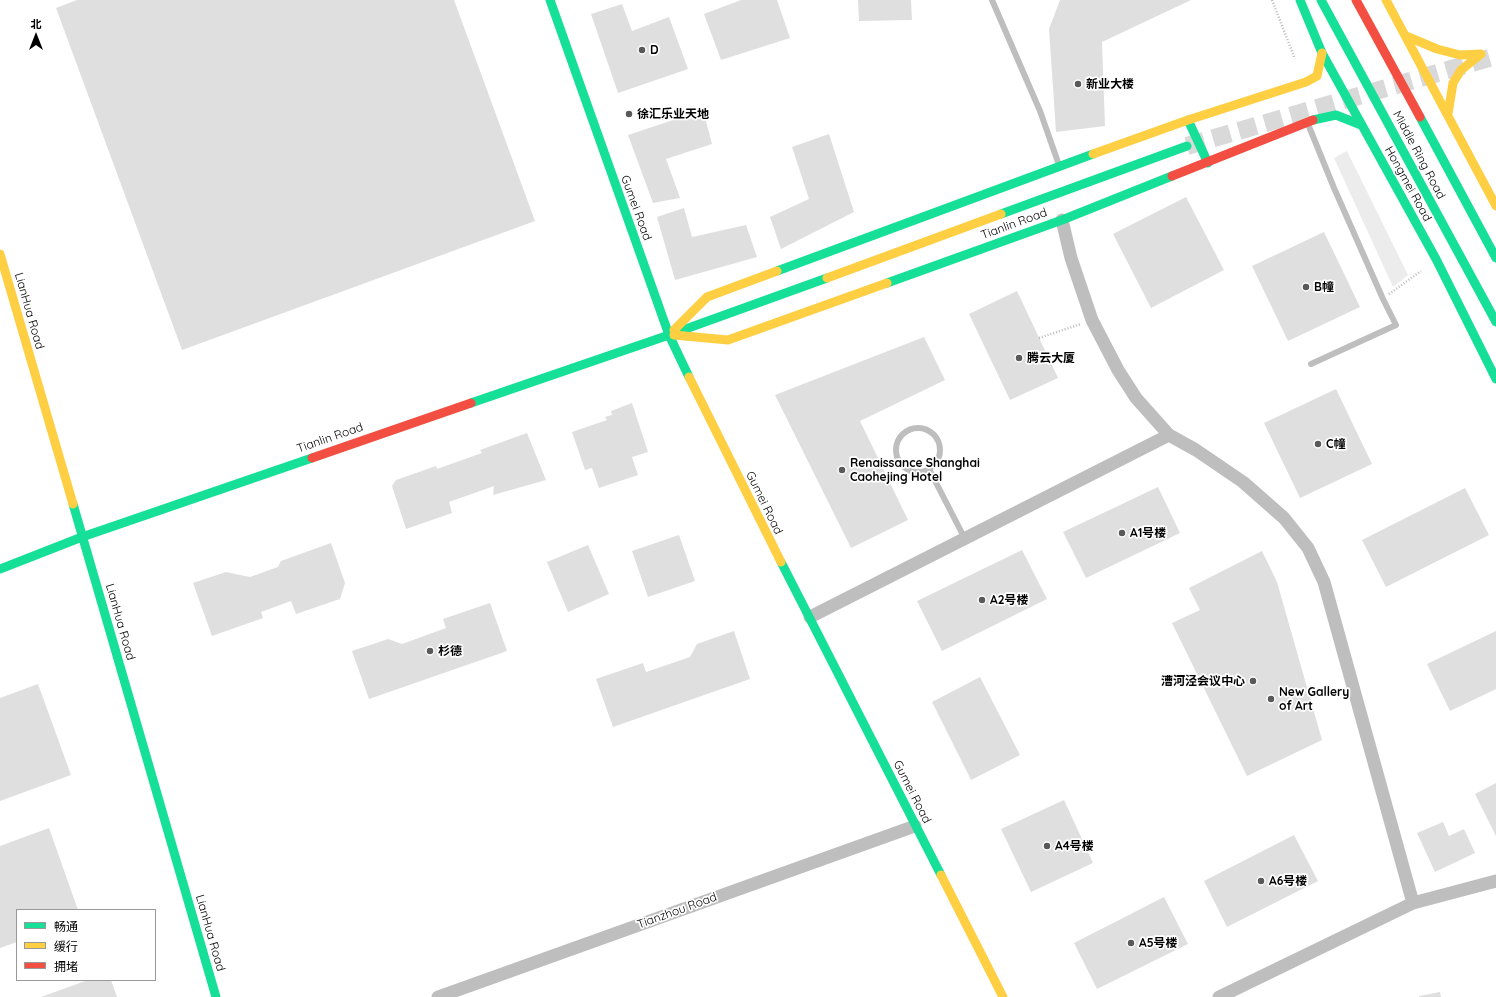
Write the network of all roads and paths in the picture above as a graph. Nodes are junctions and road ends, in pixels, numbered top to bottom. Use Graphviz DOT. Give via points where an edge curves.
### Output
graph roads {
  1 [pos="550,0"];
  2 [pos="992,0"];
  3 [pos="1272,0"];
  4 [pos="1300,0"];
  5 [pos="1321,0"];
  6 [pos="1356,0"];
  7 [pos="1386,0"];
  8 [pos="1406,36"];
  9 [pos="1322,53"];
  10 [pos="1295,60"];
  11 [pos="1448,114"];
  12 [pos="1188,120"];
  13 [pos="1308,122"];
  14 [pos="1361,125"];
  15 [pos="1187,146"];
  16 [pos="1208,162"];
  17 [pos="1060,166"];
  18 [pos="1496,206"];
  19 [pos="1062,220"];
  20 [pos="0,254"];
  21 [pos="1496,258"];
  22 [pos="1421,271"];
  23 [pos="1481,295"];
  24 [pos="1383,299"];
  25 [pos="1092,320"];
  26 [pos="1496,322"];
  27 [pos="669,335"];
  28 [pos="1496,335"];
  29 [pos="1039,338"];
  30 [pos="1312,364"];
  31 [pos="1496,379"];
  32 [pos="1169,435"];
  33 [pos="929,469"];
  34 [pos="82,537"];
  35 [pos="965,539"];
  36 [pos="0,569"];
  37 [pos="810,617"];
  38 [pos="915,826"];
  39 [pos="1496,881"];
  40 [pos="1413,903"];
  41 [pos="216,997"];
  42 [pos="438,997"];
  43 [pos="1003,997"];
  44 [pos="1219,997"];
  1 -- 27 [label="main road, Gumei Road"];
  2 -- 17 [label="lane" via="1040,111"];
  3 -- 10 [label="path"];
  4 -- 9 [label="main road, Hongmei Road"];
  5 -- 23 [label="main road, Middle Ring Road"];
  6 -- 21 [label="main road, Middle Ring Road"];
  7 -- 8 [label="main road"];
  8 -- 11 [label="main road"];
  8 -- 11 [label="main road" via="1460,55 1485,53 1461,70 1453,83"];
  9 -- 12 [label="main road, Tianlin Road" via="1318,76"];
  9 -- 14 [label="main road, Hongmei Road"];
  11 -- 18 [label="main road"];
  12 -- 16 [label="main road"];
  12 -- 17 [label="main road, Tianlin Road"];
  13 -- 14 [label="main road, Tianlin Road" via="1336,115"];
  13 -- 16 [label="main road, Tianlin Road"];
  13 -- 24 [label="lane"];
  14 -- 31 [label="main road, Hongmei Road" via="1436,260"];
  15 -- 27 [label="main road, Tianlin Road"];
  16 -- 19 [label="main road, Tianlin Road"];
  17 -- 27 [label="main road, Tianlin Road" via="707,297"];
  19 -- 25 [label="street" via="1070,258"];
  19 -- 27 [label="main road, Tianlin Road" via="728,340"];
  20 -- 34 [label="main road, LianHua Road"];
  22 -- 24 [label="path"];
  23 -- 26 [label="main road, Middle Ring Road"];
  23 -- 28 [label="main road"];
  24 -- 30 [label="lane" via="1396,325"];
  25 -- 29 [label="path"];
  25 -- 32 [label="street" via="1136,398"];
  27 -- 34 [label="main road, Tianlin Road"];
  27 -- 37 [label="main road, Gumei Road" via="761,525"];
  32 -- 35 [label="street"];
  32 -- 40 [label="street" via="1243,482 1284,518 1308,548 1324,582"];
  33 -- 33 [label="lane" via="938,458 940,450 934,436 923,429 910,430 899,439 896,452 901,465 914,472"];
  33 -- 35 [label="lane"];
  34 -- 36 [label="main road, Tianlin Road"];
  34 -- 41 [label="main road, LianHua Road"];
  35 -- 37 [label="street"];
  37 -- 38 [label="main road, Gumei Road"];
  38 -- 42 [label="street, Tianzhou Road"];
  38 -- 43 [label="main road, Gumei Road"];
  39 -- 40 [label="street"];
  40 -- 44 [label="street"];
}
